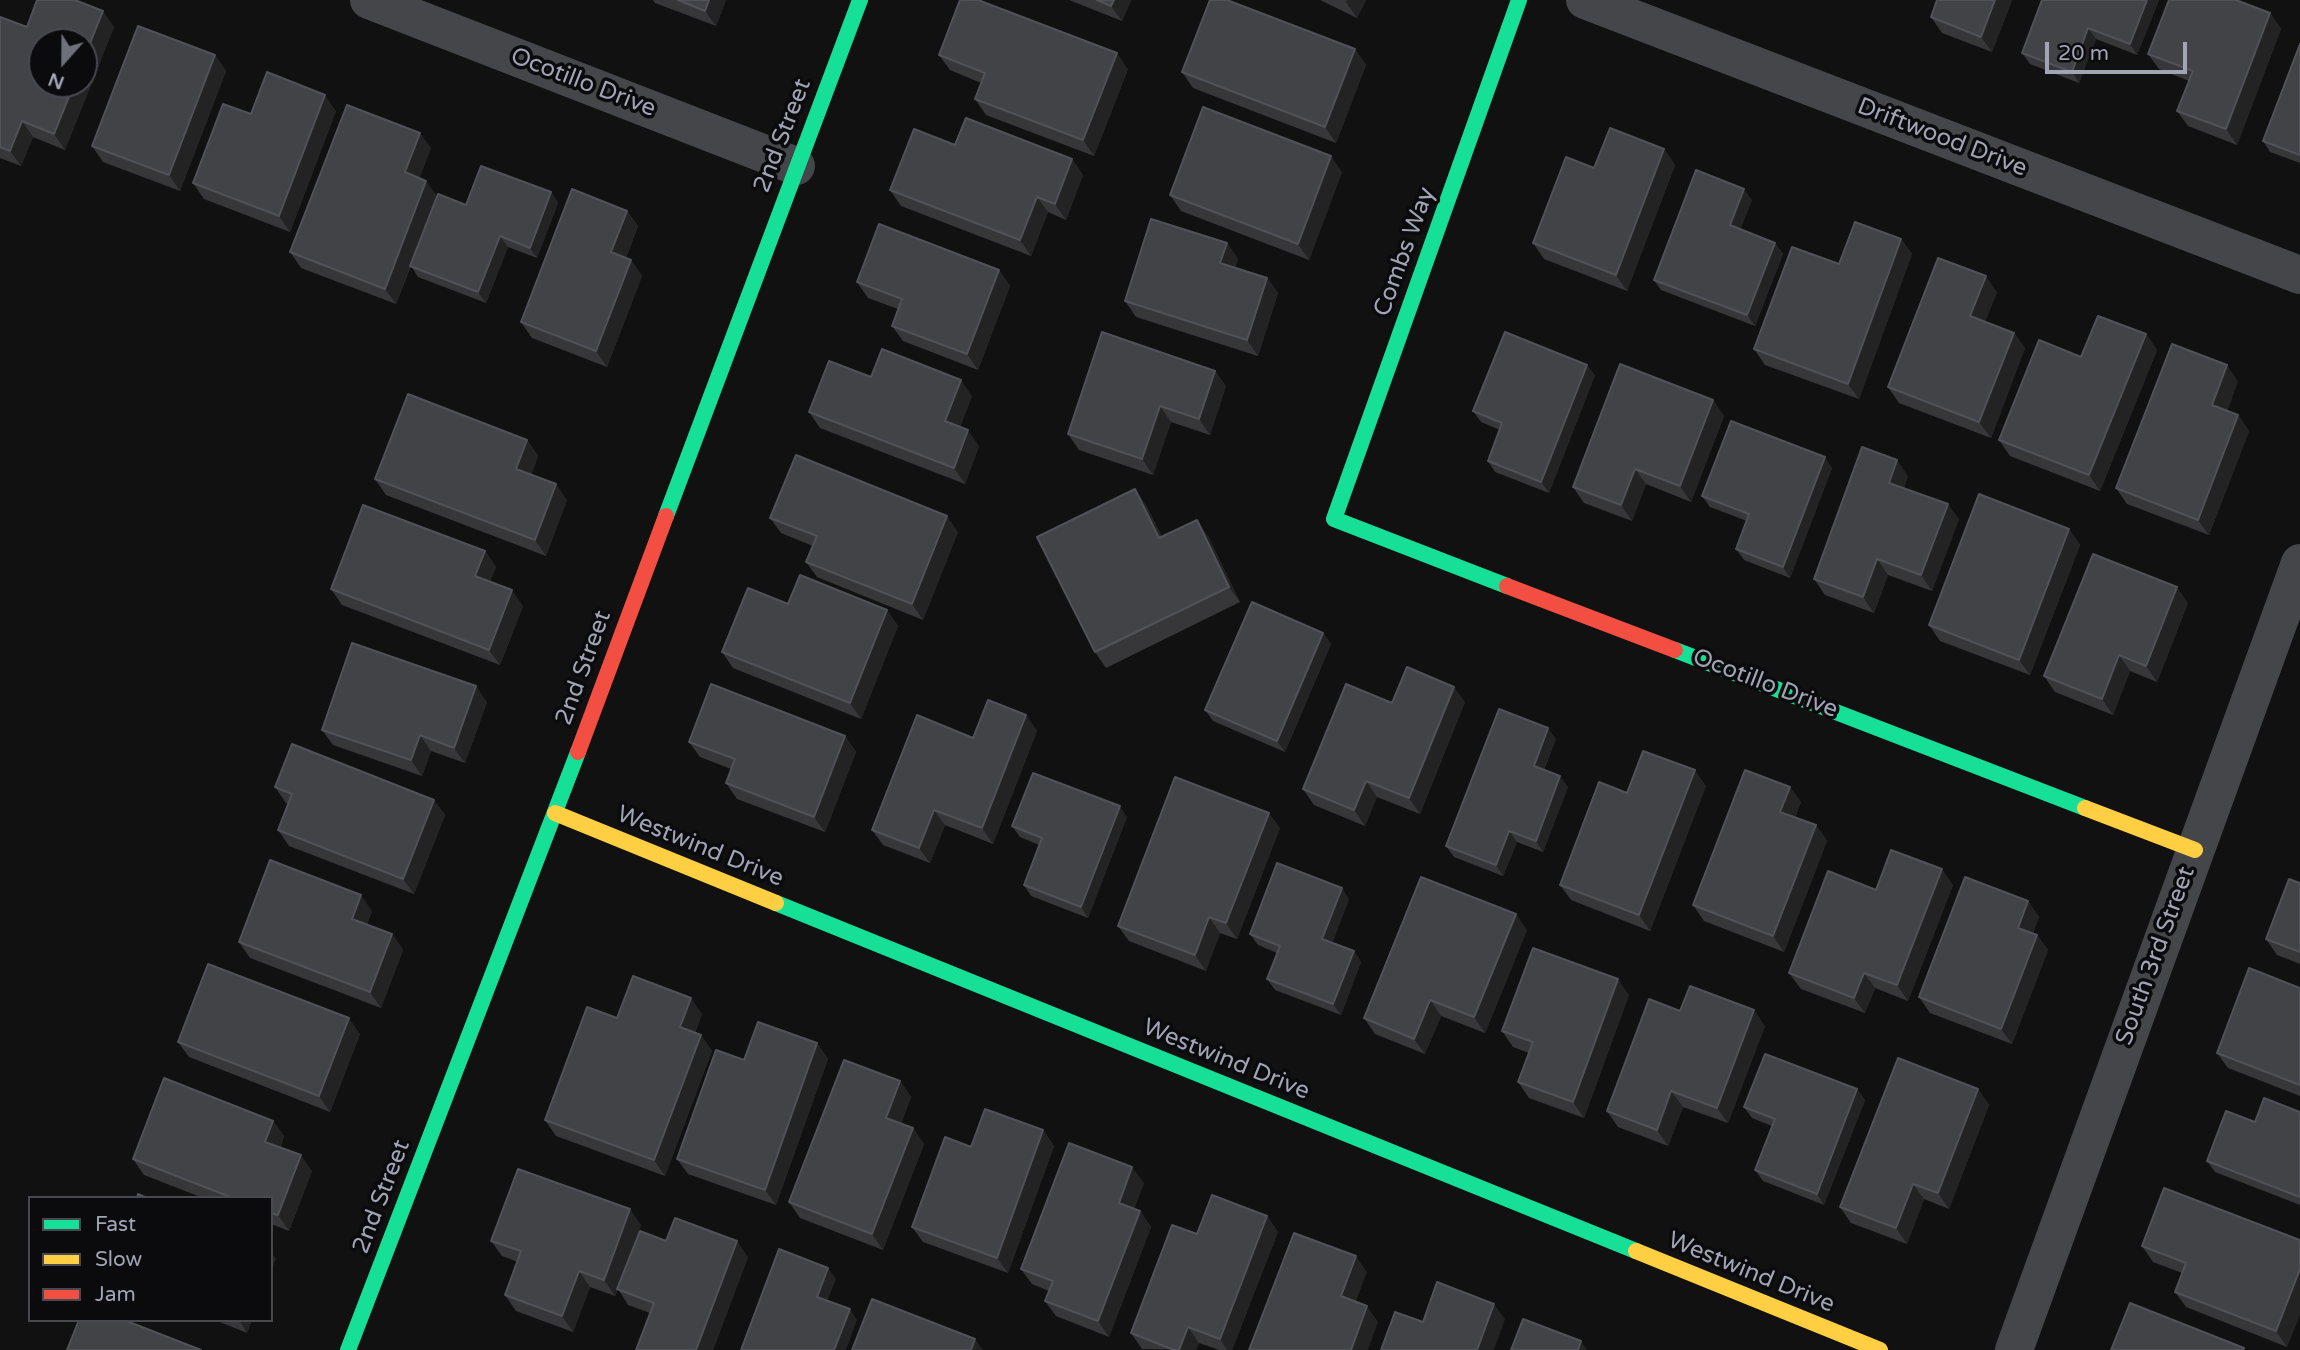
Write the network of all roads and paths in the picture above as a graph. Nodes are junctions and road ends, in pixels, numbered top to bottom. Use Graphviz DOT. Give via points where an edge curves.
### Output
graph roads {
  1 [pos="369,0"];
  2 [pos="860,0"];
  3 [pos="1518,0"];
  4 [pos="1585,0"];
  5 [pos="796,166"];
  6 [pos="2300,275"];
  7 [pos="1334,519"];
  8 [pos="2300,563"];
  9 [pos="555,813"];
  10 [pos="2195,850"];
  11 [pos="348,1350"];
  12 [pos="1880,1350"];
  13 [pos="2014,1350"];
  1 -- 5 [label="street, Ocotillo Drive"];
  2 -- 5 [label="street, 2nd Street"];
  3 -- 7 [label="street, Combs Way"];
  4 -- 6 [label="street, Driftwood Drive"];
  5 -- 9 [label="street, 2nd Street"];
  7 -- 10 [label="street, Ocotillo Drive"];
  8 -- 10 [label="street, South 3rd Street"];
  9 -- 11 [label="street, 2nd Street"];
  9 -- 12 [label="street, Westwind Drive"];
  10 -- 13 [label="street, South 3rd Street"];
}
